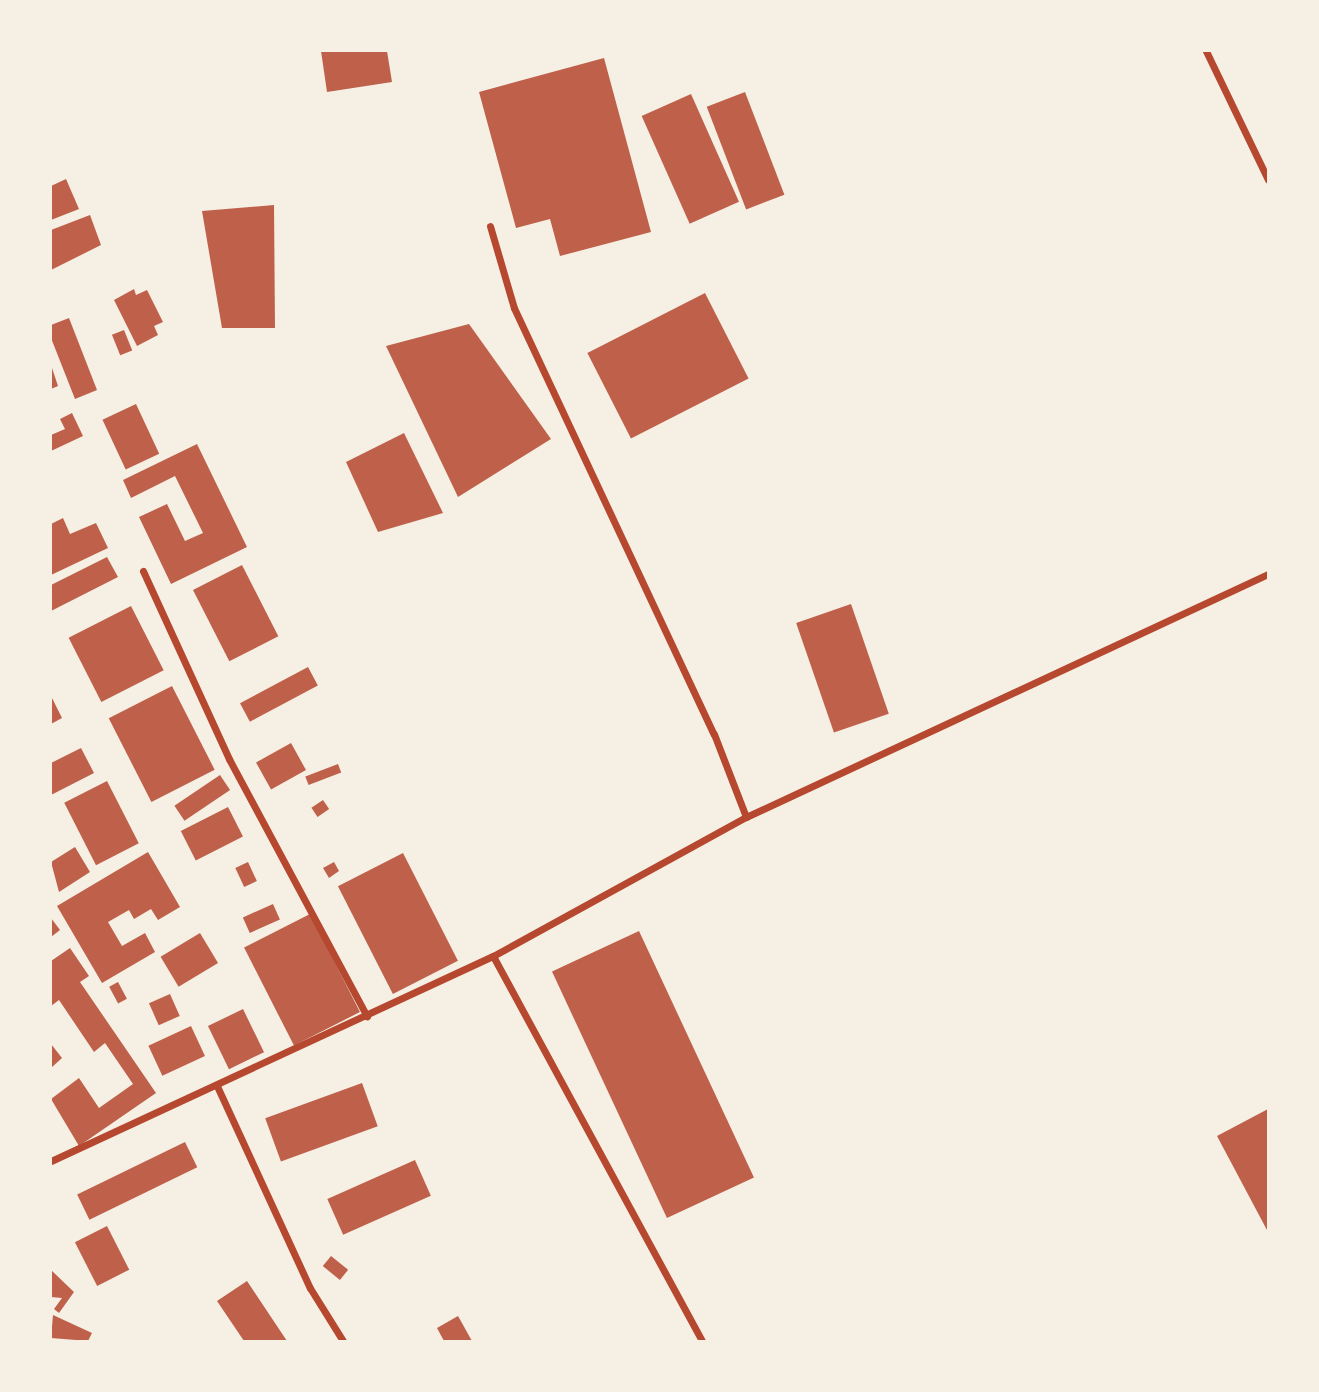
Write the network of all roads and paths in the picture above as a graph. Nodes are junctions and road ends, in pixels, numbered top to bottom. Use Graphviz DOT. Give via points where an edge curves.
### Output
graph roads {
  1 [pos="1206,51"];
  2 [pos="1268,180"];
  3 [pos="489,226"];
  4 [pos="143,571"];
  5 [pos="1268,574"];
  6 [pos="746,817"];
  7 [pos="493,956"];
  8 [pos="367,1016"];
  9 [pos="217,1086"];
  10 [pos="51,1161"];
  11 [pos="343,1341"];
  12 [pos="702,1341"];
  1 -- 2 [label="street"];
  3 -- 6 [label="street" via="514,308 714,734"];
  4 -- 8 [label="street" via="229,759"];
  5 -- 6 [label="street"];
  6 -- 7 [label="street"];
  7 -- 8 [label="street"];
  7 -- 12 [label="street"];
  8 -- 9 [label="street"];
  9 -- 10 [label="street"];
  9 -- 11 [label="street" via="310,1288"];
}
